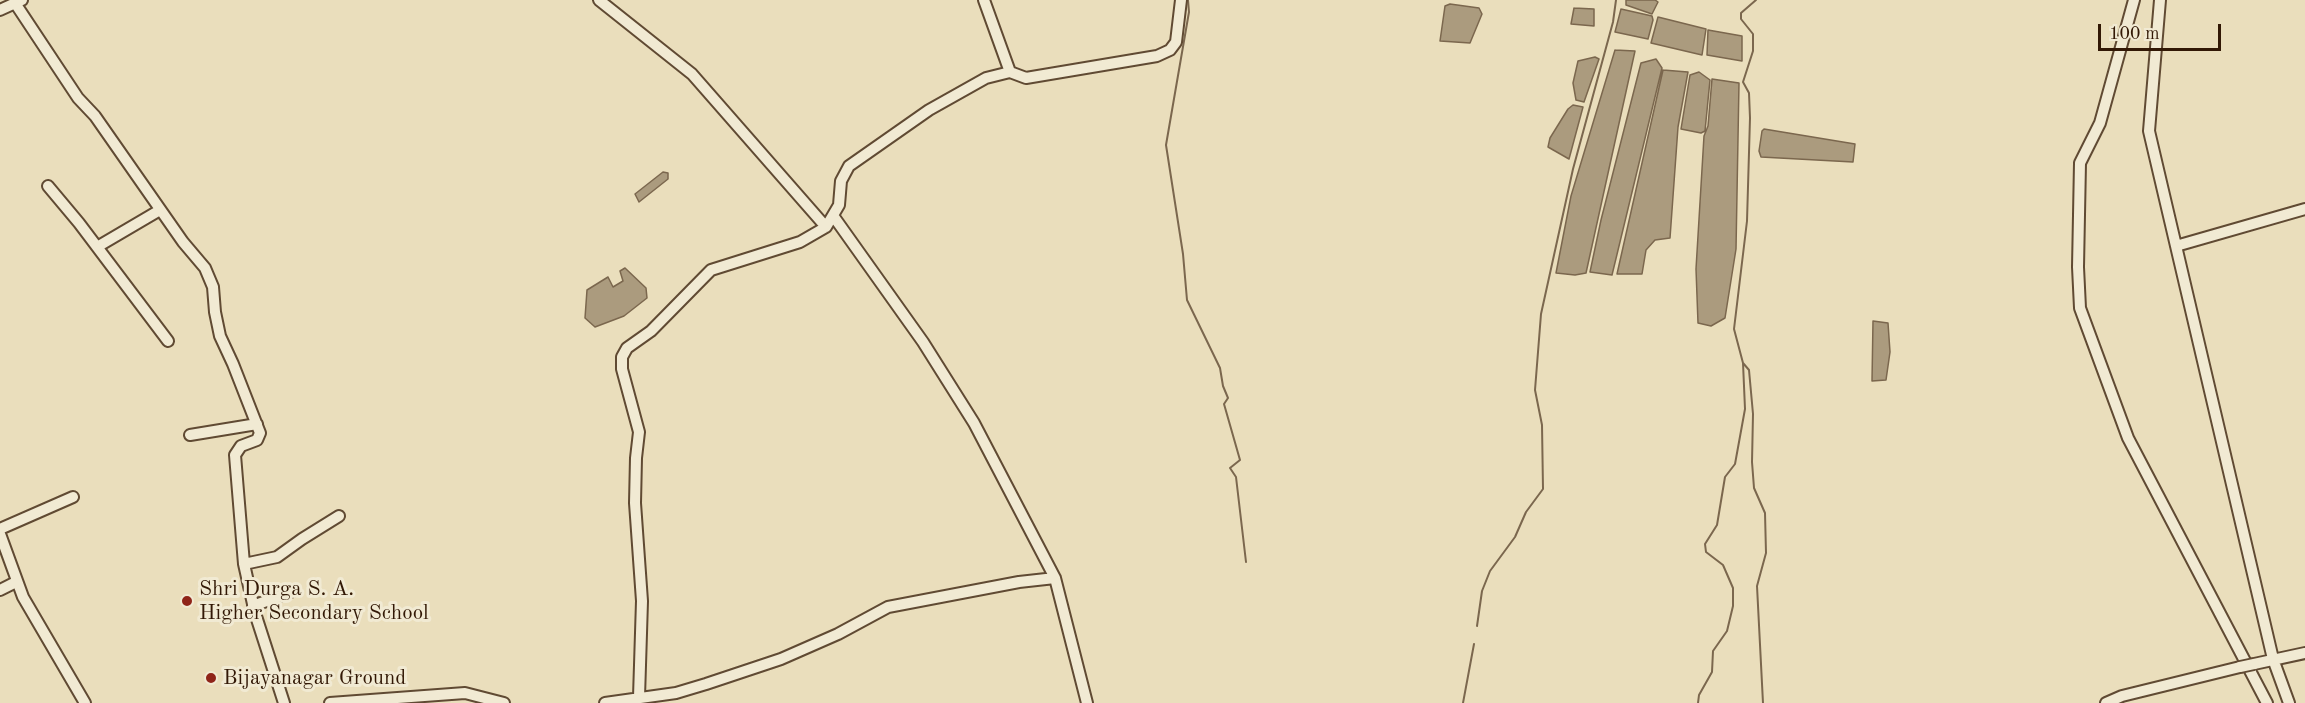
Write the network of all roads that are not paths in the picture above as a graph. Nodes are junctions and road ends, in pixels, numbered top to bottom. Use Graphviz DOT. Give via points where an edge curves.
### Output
graph roads {
  1 [pos="599,0"];
  2 [pos="984,0"];
  3 [pos="1181,0"];
  4 [pos="2134,0"];
  5 [pos="2160,0"];
  6 [pos="19,2"];
  7 [pos="0,10"];
  8 [pos="1010,72"];
  9 [pos="48,186"];
  10 [pos="2305,209"];
  11 [pos="160,210"];
  12 [pos="834,217"];
  13 [pos="826,227"];
  14 [pos="2176,246"];
  15 [pos="97,247"];
  16 [pos="168,341"];
  17 [pos="257,424"];
  18 [pos="190,435"];
  19 [pos="73,497"];
  20 [pos="339,516"];
  21 [pos="0,529"];
  22 [pos="0,534"];
  23 [pos="244,564"];
  24 [pos="1055,578"];
  25 [pos="16,582"];
  26 [pos="0,590"];
  27 [pos="293,591"];
  28 [pos="253,606"];
  29 [pos="2305,653"];
  30 [pos="2273,659"];
  31 [pos="639,697"];
  32 [pos="85,703"];
  33 [pos="284,703"];
  34 [pos="330,703"];
  35 [pos="504,703"];
  36 [pos="605,703"];
  37 [pos="1087,703"];
  38 [pos="2106,703"];
  39 [pos="2267,703"];
  40 [pos="2289,703"];
  1 -- 13 [label="street" via="693,74"];
  2 -- 8 [label="street"];
  3 -- 8 [label="street" via="1176,42 1157,56 1026,78"];
  4 -- 39 [label="street" via="2100,123 2080,163 2080,308 2128,438"];
  5 -- 14 [label="street" via="2149,131"];
  6 -- 7 [label="street"];
  6 -- 11 [label="street" via="78,98"];
  8 -- 12 [label="street" via="986,78 929,110 849,166 841,181"];
  9 -- 15 [label="street"];
  10 -- 14 [label="street"];
  11 -- 15 [label="street"];
  11 -- 17 [label="street" via="205,268 213,287 220,336"];
  12 -- 13 [label="street"];
  12 -- 24 [label="street" via="923,342 974,423"];
  13 -- 31 [label="street" via="800,242 711,270 622,357 639,432 635,503 642,601"];
  14 -- 30 [label="street"];
  15 -- 16 [label="street"];
  17 -- 18 [label="street"];
  17 -- 23 [label="street" via="260,437 241,446 236,455"];
  19 -- 21 [label="street"];
  20 -- 23 [label="street" via="277,557"];
  22 -- 25 [label="street"];
  23 -- 28 [label="street"];
  24 -- 31 [label="street" via="888,608 781,659 676,693"];
  24 -- 37 [label="street"];
  25 -- 26 [label="street"];
  25 -- 32 [label="street"];
  27 -- 28 [label="street"];
  28 -- 33 [label="street"];
  29 -- 30 [label="street"];
  30 -- 38 [label="street, bridge"];
  30 -- 40 [label="street"];
  31 -- 36 [label="street"];
  34 -- 35 [label="street" via="465,693"];
}
